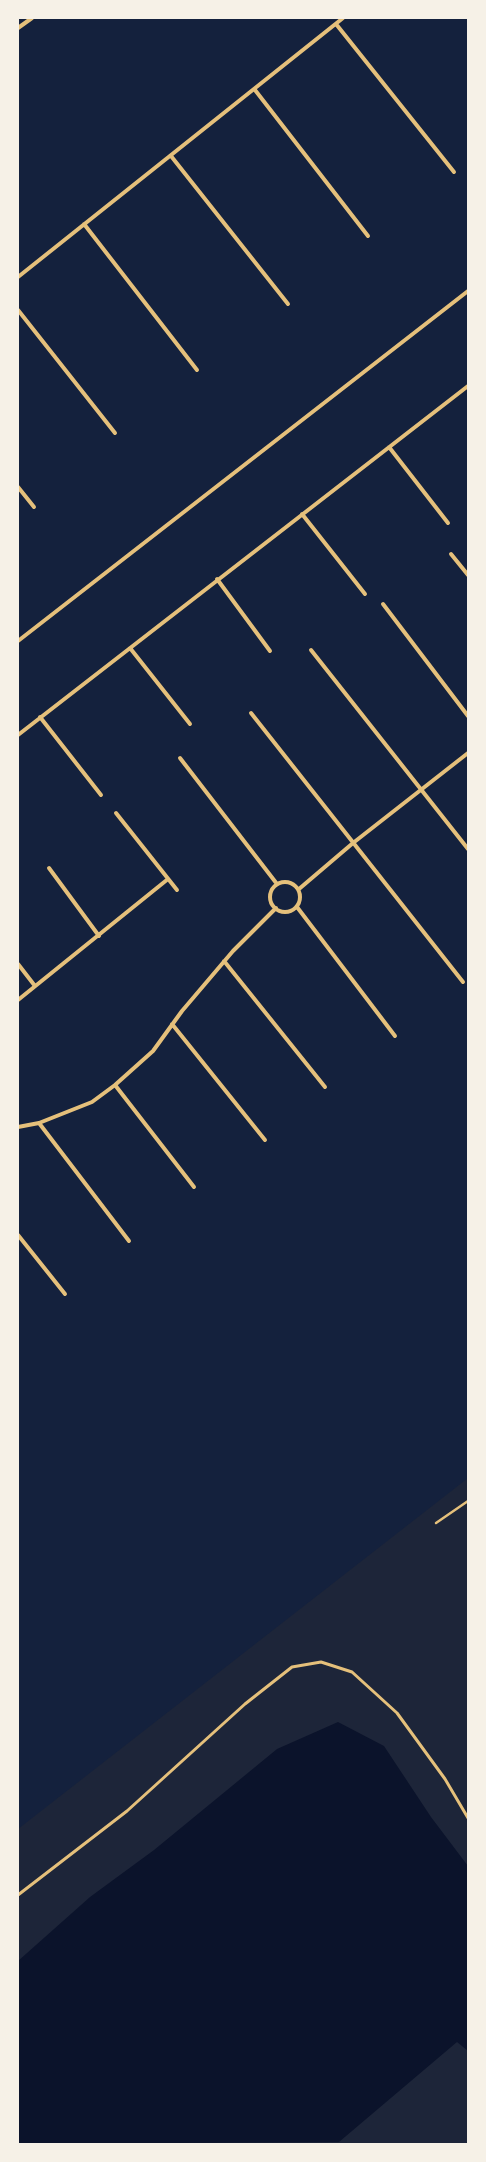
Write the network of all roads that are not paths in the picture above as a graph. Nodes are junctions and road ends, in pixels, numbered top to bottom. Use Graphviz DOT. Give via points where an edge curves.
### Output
graph roads {
  1 [pos="32,18"];
  2 [pos="343,18"];
  3 [pos="336,24"];
  4 [pos="18,28"];
  5 [pos="255,90"];
  6 [pos="171,156"];
  7 [pos="454,172"];
  8 [pos="84,224"];
  9 [pos="368,236"];
  10 [pos="18,277"];
  11 [pos="468,291"];
  12 [pos="288,304"];
  13 [pos="18,310"];
  14 [pos="197,370"];
  15 [pos="468,386"];
  16 [pos="115,433"];
  17 [pos="389,447"];
  18 [pos="18,487"];
  19 [pos="34,507"];
  20 [pos="302,514"];
  21 [pos="448,523"];
  22 [pos="451,554"];
  23 [pos="468,575"];
  24 [pos="217,579"];
  25 [pos="365,594"];
  26 [pos="384,604"];
  27 [pos="18,641"];
  28 [pos="130,648"];
  29 [pos="311,650"];
  30 [pos="270,651"];
  31 [pos="251,714"];
  32 [pos="468,716"];
  33 [pos="40,717"];
  34 [pos="190,724"];
  35 [pos="18,735"];
  36 [pos="468,753"];
  37 [pos="180,758"];
  38 [pos="421,790"];
  39 [pos="101,795"];
  40 [pos="116,813"];
  41 [pos="353,843"];
  42 [pos="468,849"];
  43 [pos="49,868"];
  44 [pos="168,879"];
  45 [pos="277,884"];
  46 [pos="298,889"];
  47 [pos="177,890"];
  48 [pos="297,907"];
  49 [pos="276,908"];
  50 [pos="99,936"];
  51 [pos="224,961"];
  52 [pos="18,964"];
  53 [pos="464,982"];
  54 [pos="35,986"];
  55 [pos="18,1000"];
  56 [pos="172,1024"];
  57 [pos="395,1036"];
  58 [pos="115,1085"];
  59 [pos="325,1088"];
  60 [pos="39,1123"];
  61 [pos="18,1128"];
  62 [pos="265,1140"];
  63 [pos="194,1187"];
  64 [pos="18,1235"];
  65 [pos="129,1241"];
  66 [pos="65,1294"];
  67 [pos="468,1818"];
  68 [pos="18,1895"];
  1 -- 4 [label="street"];
  2 -- 3 [label="street"];
  3 -- 5 [label="street"];
  3 -- 7 [label="street"];
  5 -- 6 [label="street"];
  5 -- 9 [label="street"];
  6 -- 8 [label="street"];
  6 -- 12 [label="street"];
  8 -- 10 [label="street"];
  8 -- 14 [label="street"];
  11 -- 27 [label="street"];
  13 -- 16 [label="street"];
  15 -- 17 [label="street"];
  17 -- 20 [label="street"];
  17 -- 21 [label="street"];
  18 -- 19 [label="street"];
  20 -- 24 [label="street"];
  20 -- 25 [label="street"];
  22 -- 23 [label="street"];
  24 -- 28 [label="street"];
  24 -- 30 [label="street"];
  26 -- 32 [label="street"];
  28 -- 33 [label="street"];
  28 -- 34 [label="street"];
  29 -- 38 [label="street"];
  31 -- 41 [label="street"];
  33 -- 35 [label="street"];
  33 -- 39 [label="street"];
  36 -- 38 [label="street"];
  37 -- 45 [label="street"];
  38 -- 41 [label="street"];
  38 -- 42 [label="street"];
  40 -- 44 [label="street"];
  41 -- 46 [label="street"];
  41 -- 53 [label="street"];
  43 -- 50 [label="street"];
  44 -- 47 [label="street"];
  44 -- 50 [label="street"];
  45 -- 46 [label="street" via="289,882"];
  45 -- 49 [label="street" via="271,894 272,904"];
  46 -- 48 [label="street" via="300,902"];
  48 -- 49 [label="street" via="286,912"];
  48 -- 57 [label="street"];
  49 -- 51 [label="street"];
  50 -- 54 [label="street"];
  51 -- 56 [label="street"];
  51 -- 59 [label="street"];
  52 -- 54 [label="street"];
  54 -- 55 [label="street"];
  56 -- 58 [label="street" via="153,1051"];
  56 -- 62 [label="street"];
  58 -- 60 [label="street" via="92,1102"];
  58 -- 63 [label="street"];
  60 -- 61 [label="street"];
  60 -- 65 [label="street"];
  64 -- 66 [label="street"];
  67 -- 68 [label="lane" via="445,1779 397,1713 352,1672 321,1662 292,1667 245,1704 127,1811"];
}
